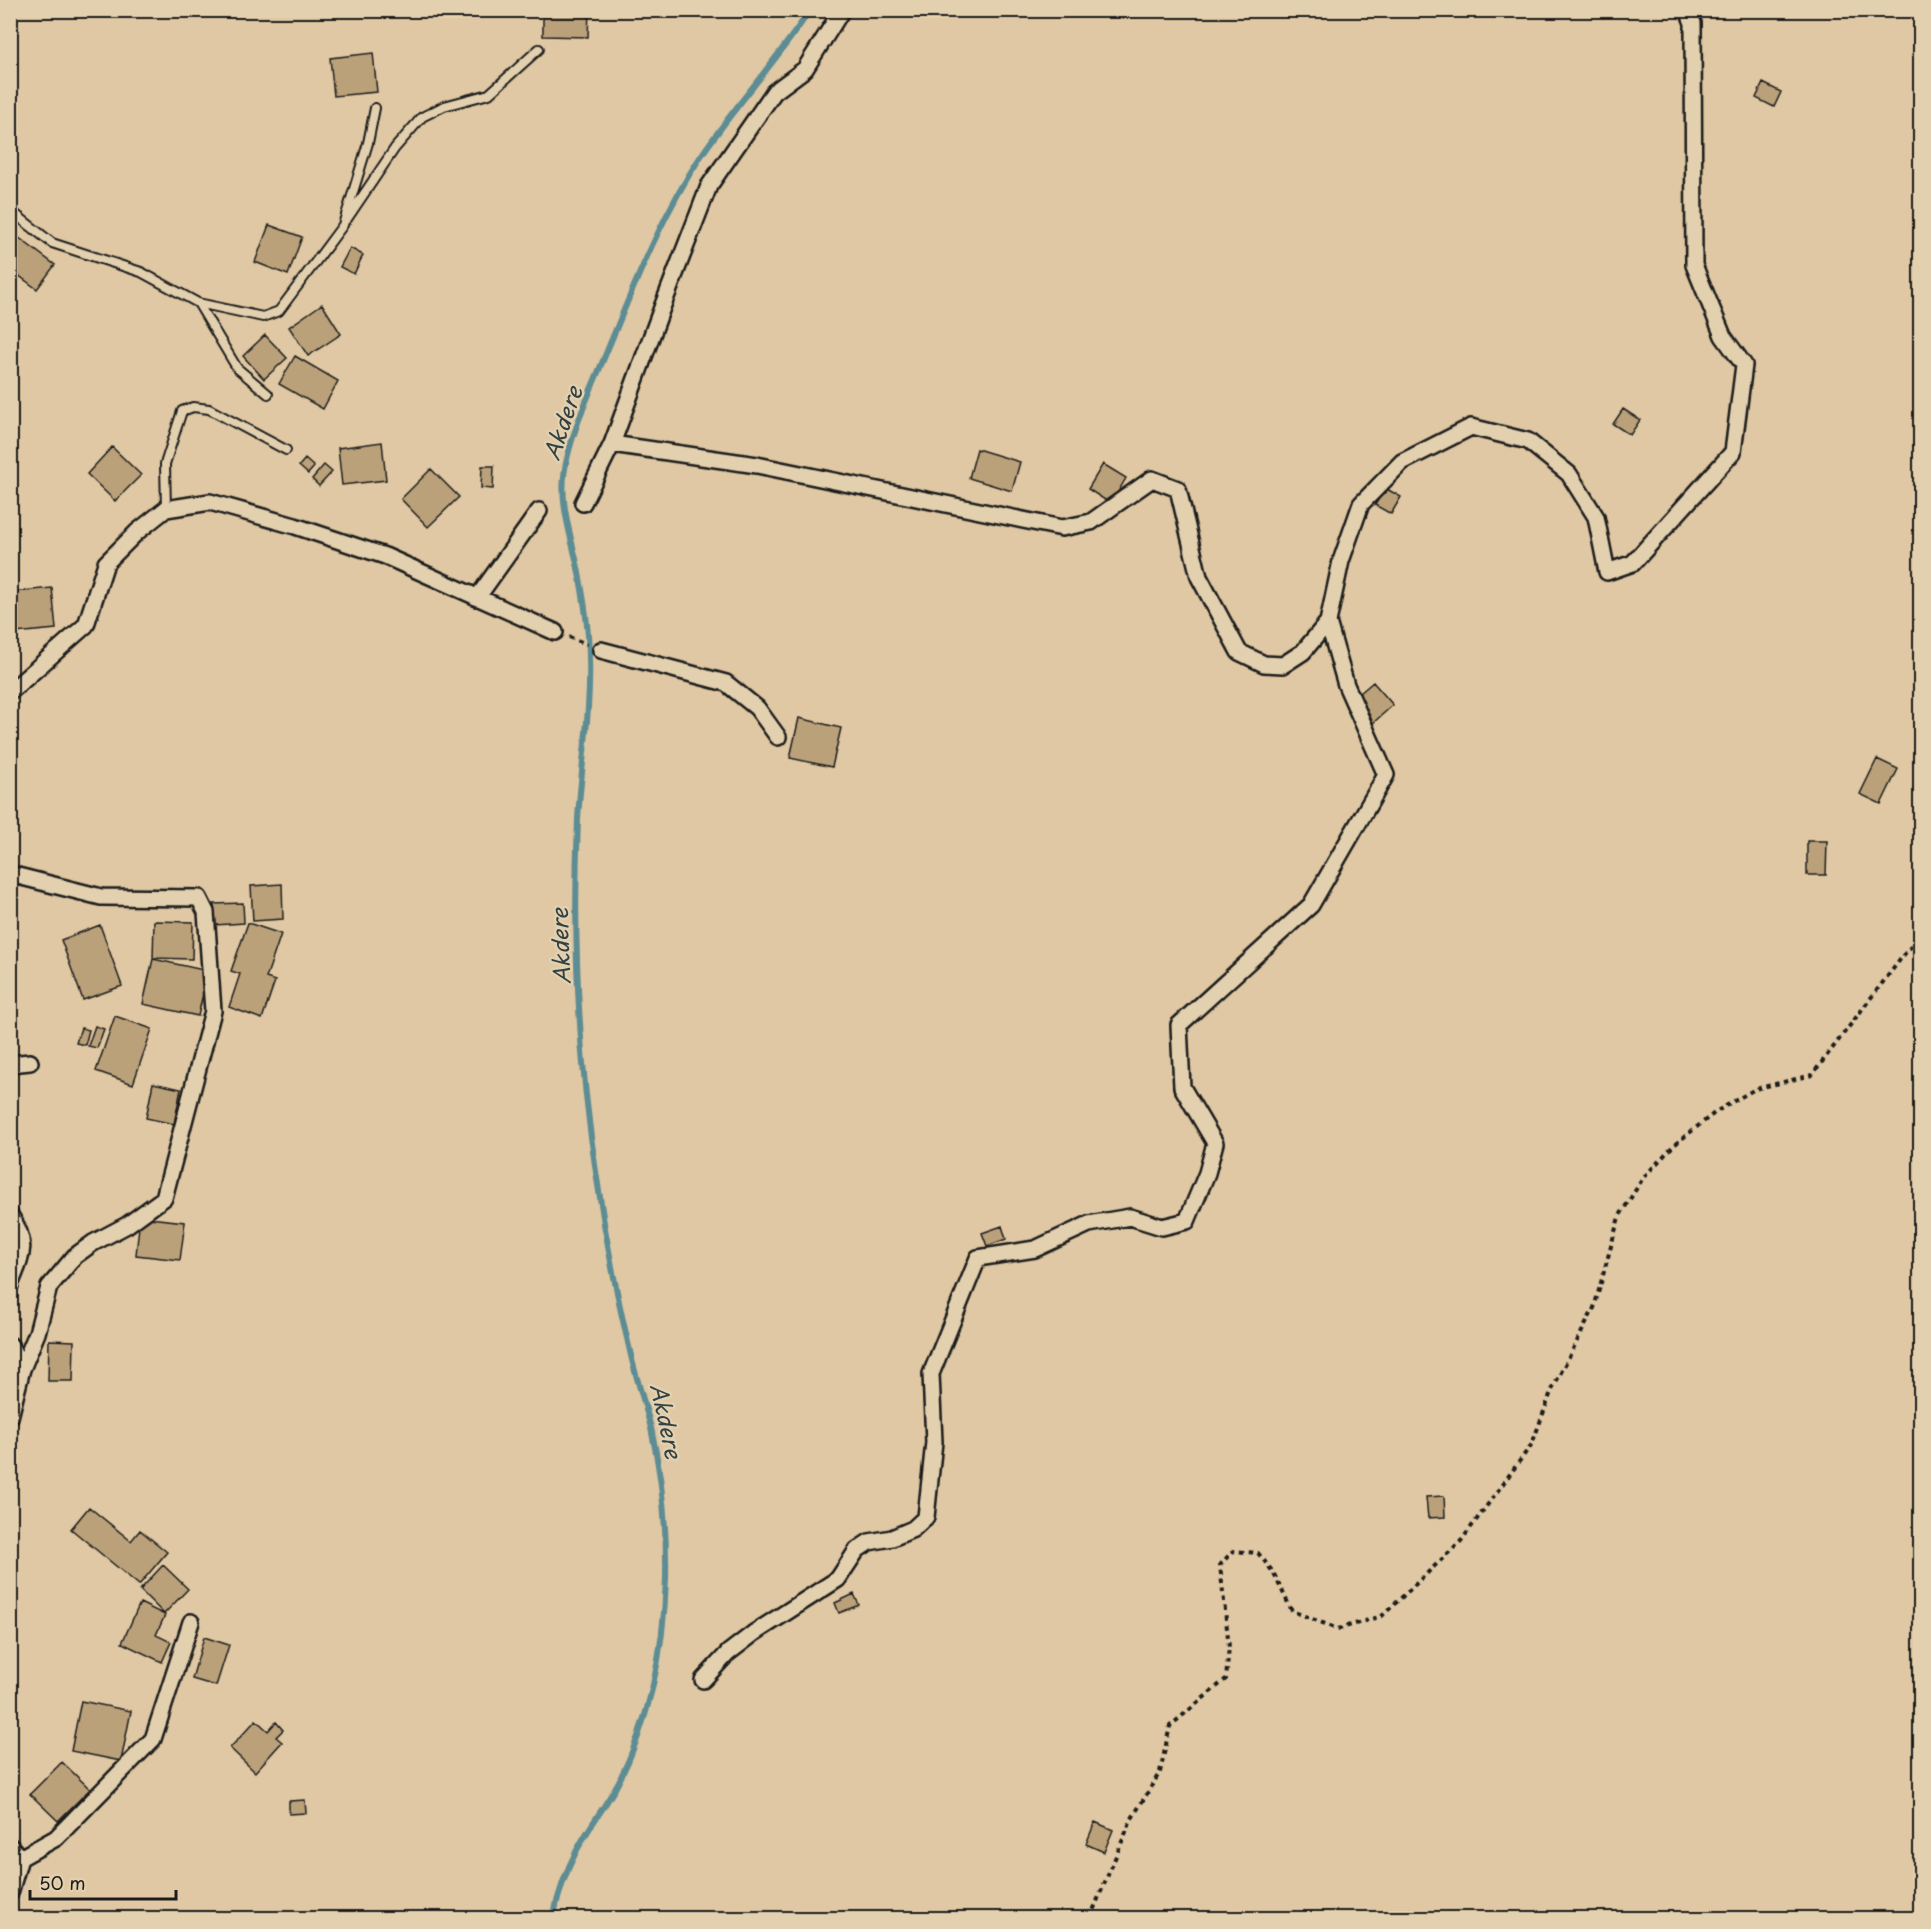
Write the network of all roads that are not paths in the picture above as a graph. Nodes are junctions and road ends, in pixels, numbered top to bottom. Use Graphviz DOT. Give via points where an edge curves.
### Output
graph roads {
  1 [pos="842,10"];
  2 [pos="1688,10"];
  3 [pos="539,49"];
  4 [pos="375,108"];
  5 [pos="10,210"];
  6 [pos="343,225"];
  7 [pos="198,303"];
  8 [pos="268,394"];
  9 [pos="612,444"];
  10 [pos="286,450"];
  11 [pos="583,502"];
  12 [pos="166,508"];
  13 [pos="539,511"];
  14 [pos="477,598"];
  15 [pos="1328,622"];
  16 [pos="555,632"];
  17 [pos="601,650"];
  18 [pos="10,692"];
  19 [pos="778,737"];
  20 [pos="10,874"];
  21 [pos="30,1062"];
  22 [pos="10,1064"];
  23 [pos="10,1215"];
  24 [pos="10,1285"];
  25 [pos="10,1345"];
  26 [pos="22,1369"];
  27 [pos="10,1418"];
  28 [pos="191,1622"];
  29 [pos="703,1680"];
  30 [pos="15,1852"];
  31 [pos="10,1893"];
  1 -- 9 [label="street" via="805,69 774,92 709,186"];
  2 -- 15 [label="street" via="1693,23 1694,265 1723,336 1744,365 1732,452 1633,563 1607,572 1596,517 1569,474 1528,441 1470,427 1402,462 1361,504 1341,561"];
  3 -- 6 [label="lane" via="489,94 444,106 422,117 395,148"];
  4 -- 6 [label="lane"];
  5 -- 7 [label="lane" via="51,243 141,272"];
  6 -- 7 [label="lane" via="279,311 263,317"];
  7 -- 8 [label="lane" via="237,368"];
  9 -- 11 [label="street"];
  9 -- 15 [label="street" via="757,465 1062,528 1091,522 1152,479 1178,489 1199,577 1239,652 1264,664 1283,665 1303,652"];
  10 -- 12 [label="lane" via="209,409 193,406 182,411 165,464"];
  12 -- 14 [label="street" via="210,502 295,526 385,556"];
  12 -- 18 [label="street" via="106,563 86,625"];
  13 -- 14 [label="street"];
  14 -- 16 [label="street"];
  15 -- 29 [label="street" via="1346,686 1386,775 1311,905 1179,1025 1182,1087 1215,1143 1186,1221 1162,1227 1130,1217 1089,1224 1035,1250 978,1258 931,1374 934,1442 926,1517 913,1529 869,1542 857,1550 838,1579 754,1633"];
  17 -- 19 [label="street" via="726,683 757,708"];
  20 -- 26 [label="street" via="101,897 199,898 206,912 213,1011 164,1198 75,1256 49,1287"];
  21 -- 22 [label="street"];
  23 -- 24 [label="street" via="20,1230 23,1253"];
  25 -- 26 [label="street"];
  26 -- 27 [label="street"];
  28 -- 30 [label="street" via="153,1739 56,1838"];
  30 -- 31 [label="street"];
}
